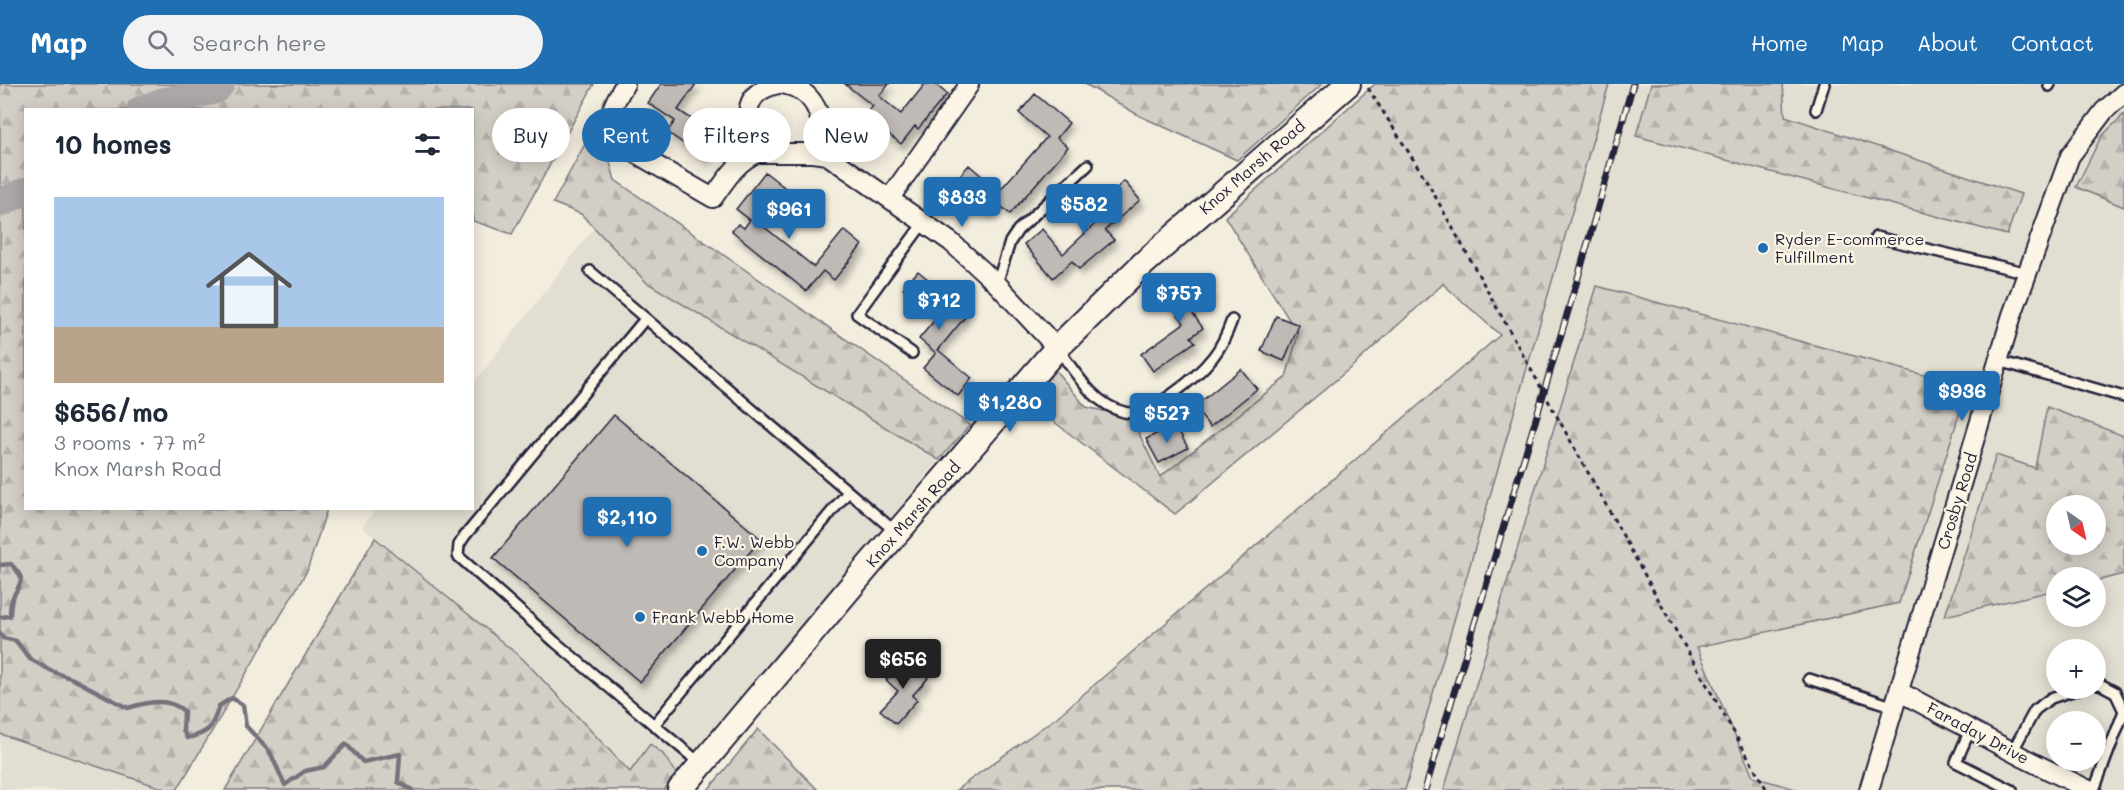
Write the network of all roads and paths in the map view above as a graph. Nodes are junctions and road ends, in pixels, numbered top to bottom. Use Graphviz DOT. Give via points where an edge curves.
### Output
graph roads {
  1 [pos="625,84"];
  2 [pos="781,84"];
  3 [pos="967,84"];
  4 [pos="1348,84"];
  5 [pos="1365,84"];
  6 [pos="1824,84"];
  7 [pos="2124,93"];
  8 [pos="749,108"];
  9 [pos="815,108"];
  10 [pos="1816,110"];
  11 [pos="742,162"];
  12 [pos="837,162"];
  13 [pos="1088,165"];
  14 [pos="890,198"];
  15 [pos="924,222"];
  16 [pos="1876,237"];
  17 [pos="590,271"];
  18 [pos="2028,273"];
  19 [pos="997,284"];
  20 [pos="645,319"];
  21 [pos="1232,320"];
  22 [pos="1057,348"];
  23 [pos="912,353"];
  24 [pos="1999,362"];
  25 [pos="2124,397"];
  26 [pos="848,492"];
  27 [pos="897,533"];
  28 [pos="1809,679"];
  29 [pos="2106,687"];
  30 [pos="1897,699"];
  31 [pos="2050,699"];
  32 [pos="654,725"];
  33 [pos="1970,729"];
  34 [pos="2012,752"];
  35 [pos="701,765"];
  36 [pos="680,790"];
  37 [pos="1767,790"];
  38 [pos="1869,790"];
  39 [pos="2012,790"];
  40 [pos="2089,790"];
  41 [pos="2094,790"];
  1 -- 11 [label="street" via="610,116 614,138 623,146 713,198"];
  2 -- 8 [label="street" via="758,92"];
  2 -- 9 [label="street" via="804,90"];
  3 -- 14 [label="street"];
  4 -- 22 [label="main road, Knox Marsh Road" via="1144,263"];
  5 -- 37 [label="path" via="1425,178"];
  6 -- 10 [label="lane"];
  7 -- 18 [label="street, Crosby Road" via="2104,111 2070,156"];
  12 -- 14 [label="street"];
  13 -- 19 [label="lane" via="1018,231 1010,242"];
  14 -- 15 [label="street"];
  15 -- 19 [label="street"];
  15 -- 23 [label="lane" via="857,314"];
  16 -- 18 [label="lane"];
  17 -- 20 [label="lane"];
  18 -- 24 [label="street, Crosby Road"];
  19 -- 22 [label="street"];
  20 -- 26 [label="lane"];
  20 -- 32 [label="lane" via="465,537 458,556"];
  21 -- 22 [label="lane" via="1225,339 1193,378 1135,413 1105,404 1081,381"];
  22 -- 27 [label="main road, Knox Marsh Road"];
  24 -- 25 [label="lane"];
  24 -- 30 [label="street, Crosby Road"];
  26 -- 27 [label="lane"];
  26 -- 32 [label="lane"];
  27 -- 35 [label="main road, Knox Marsh Road"];
  28 -- 30 [label="lane"];
  29 -- 41 [label="lane" via="2115,692 2124,711"];
  30 -- 33 [label="street, Faraday Drive"];
  30 -- 38 [label="street, Crosby Road"];
  31 -- 34 [label="lane" via="2035,710"];
  32 -- 35 [label="lane"];
  33 -- 34 [label="street, Faraday Drive"];
  33 -- 39 [label="lane" via="1956,762"];
  34 -- 40 [label="street, Faraday Drive"];
  35 -- 36 [label="main road, Knox Marsh Road"];
}
